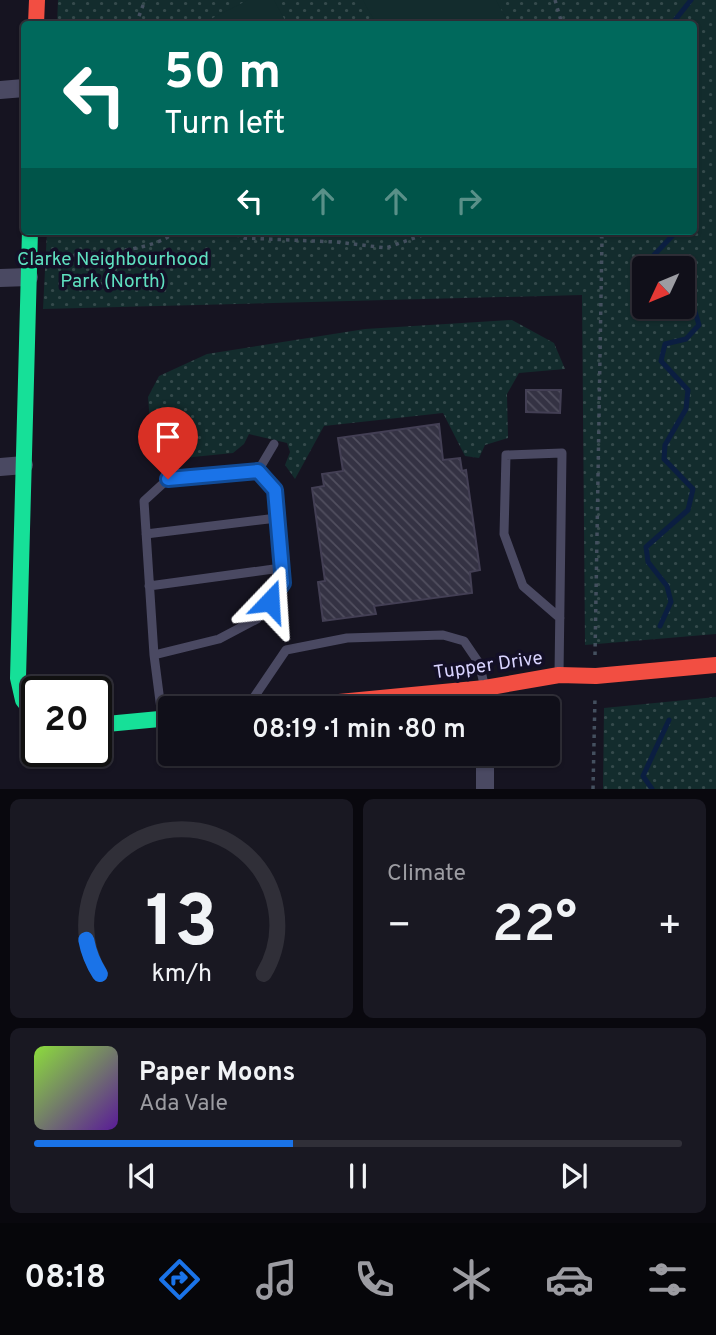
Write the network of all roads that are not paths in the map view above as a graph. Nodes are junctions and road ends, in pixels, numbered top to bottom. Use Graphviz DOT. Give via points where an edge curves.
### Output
graph roads {
  1 [pos="37,0"];
  2 [pos="36,21"];
  3 [pos="21,88"];
  4 [pos="0,90"];
  5 [pos="30,235"];
  6 [pos="29,276"];
  7 [pos="0,278"];
  8 [pos="274,444"];
  9 [pos="24,465"];
  10 [pos="0,467"];
  11 [pos="258,471"];
  12 [pos="277,518"];
  13 [pos="146,534"];
  14 [pos="281,568"];
  15 [pos="149,586"];
  16 [pos="560,618"];
  17 [pos="154,655"];
  18 [pos="716,665"];
  19 [pos="559,675"];
  20 [pos="485,688"];
  21 [pos="162,696"];
  22 [pos="255,696"];
  23 [pos="402,696"];
  24 [pos="485,696"];
  25 [pos="21,698"];
  26 [pos="158,719"];
  27 [pos="112,723"];
  28 [pos="485,766"];
  29 [pos="485,789"];
  1 -- 2 [label="street"];
  3 -- 4 [label="street"];
  5 -- 6 [label="street"];
  6 -- 7 [label="street"];
  6 -- 9 [label="street"];
  8 -- 11 [label="lane"];
  9 -- 10 [label="street"];
  9 -- 25 [label="street"];
  11 -- 12 [label="lane" via="275,490"];
  11 -- 13 [label="lane" via="168,479 144,500"];
  12 -- 13 [label="lane"];
  12 -- 14 [label="lane"];
  13 -- 15 [label="lane"];
  14 -- 15 [label="lane"];
  14 -- 17 [label="lane" via="283,583 257,619 219,639"];
  15 -- 17 [label="lane"];
  16 -- 16 [label="lane" via="562,453 506,455 504,534 523,586"];
  16 -- 19 [label="lane"];
  17 -- 21 [label="lane"];
  18 -- 19 [label="street, Tupper Drive"];
  19 -- 20 [label="street, Tupper Drive"];
  20 -- 22 [label="lane" via="479,663 464,640 443,635 347,638 286,650"];
  20 -- 23 [label="street, Tupper Drive"];
  20 -- 24 [label="street"];
  26 -- 27 [label="street"];
  28 -- 29 [label="street"];
}
